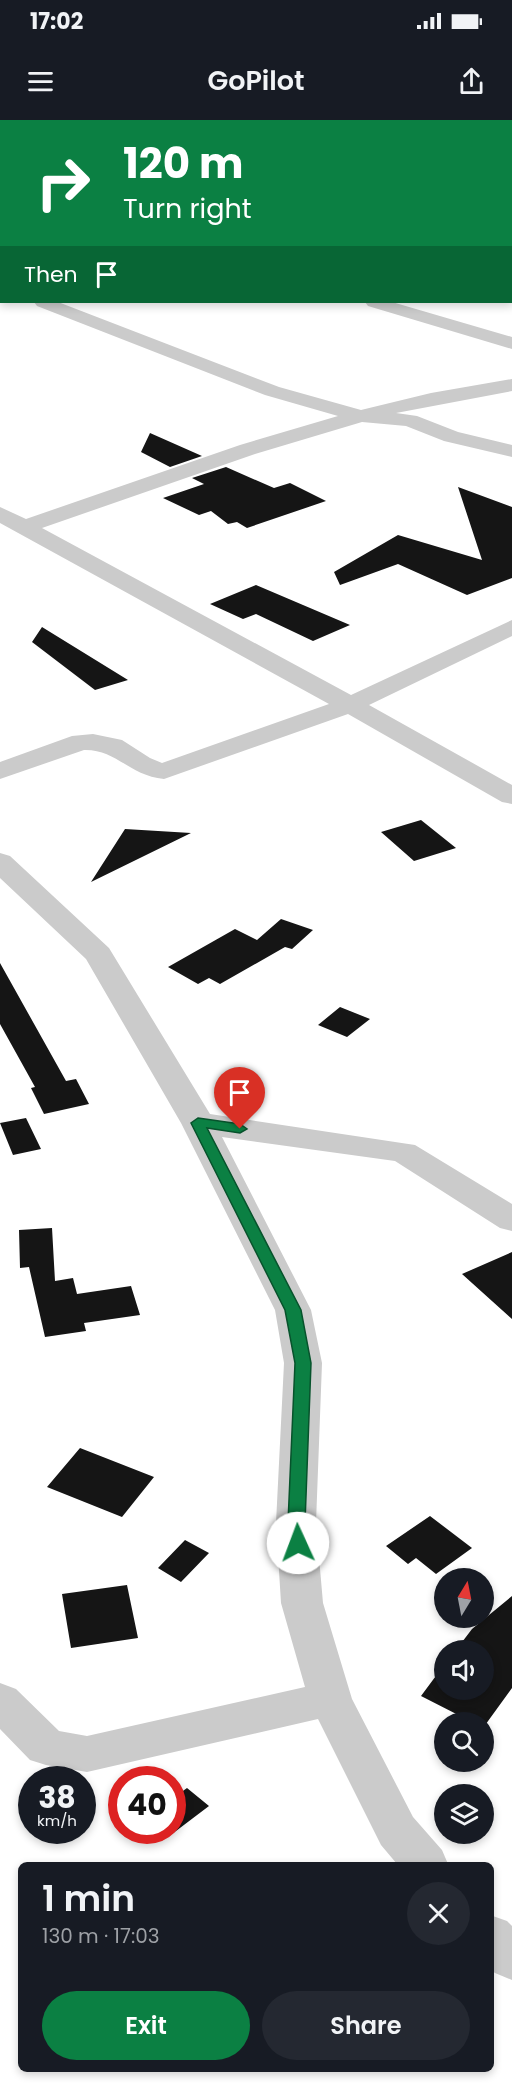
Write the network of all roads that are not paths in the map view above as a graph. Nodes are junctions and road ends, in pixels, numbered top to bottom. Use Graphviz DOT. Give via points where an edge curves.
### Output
graph roads {
  1 [pos="46,303"];
  2 [pos="377,303"];
  3 [pos="512,343"];
  4 [pos="512,385"];
  5 [pos="428,399"];
  6 [pos="362,416"];
  7 [pos="433,429"];
  8 [pos="512,451"];
  9 [pos="0,514"];
  10 [pos="24,527"];
  11 [pos="512,627"];
  12 [pos="350,705"];
  13 [pos="0,771"];
  14 [pos="512,796"];
  15 [pos="0,862"];
  16 [pos="198,1123"];
  17 [pos="512,1220"];
  18 [pos="330,1699"];
  19 [pos="0,1701"];
  20 [pos="424,1862"];
  21 [pos="494,1940"];
  22 [pos="512,1958"];
  1 -- 6 [label="street" via="272,391"];
  2 -- 3 [label="street"];
  4 -- 5 [label="street"];
  5 -- 6 [label="street"];
  5 -- 7 [label="street" via="426,410"];
  6 -- 7 [label="street" via="411,420"];
  6 -- 10 [label="street" via="255,447"];
  7 -- 8 [label="street"];
  9 -- 10 [label="street"];
  10 -- 12 [label="street"];
  11 -- 12 [label="street"];
  12 -- 13 [label="street" via="164,771 148,769 113,746 95,741 81,742"];
  12 -- 14 [label="street"];
  15 -- 16 [label="street" via="98,954"];
  16 -- 17 [label="street" via="403,1152"];
  16 -- 18 [label="street" via="293,1310 303,1363 296,1523 302,1603"];
  18 -- 19 [label="street" via="87,1754 46,1747"];
  18 -- 20 [label="street" via="397,1831"];
  21 -- 22 [label="street"];
}
